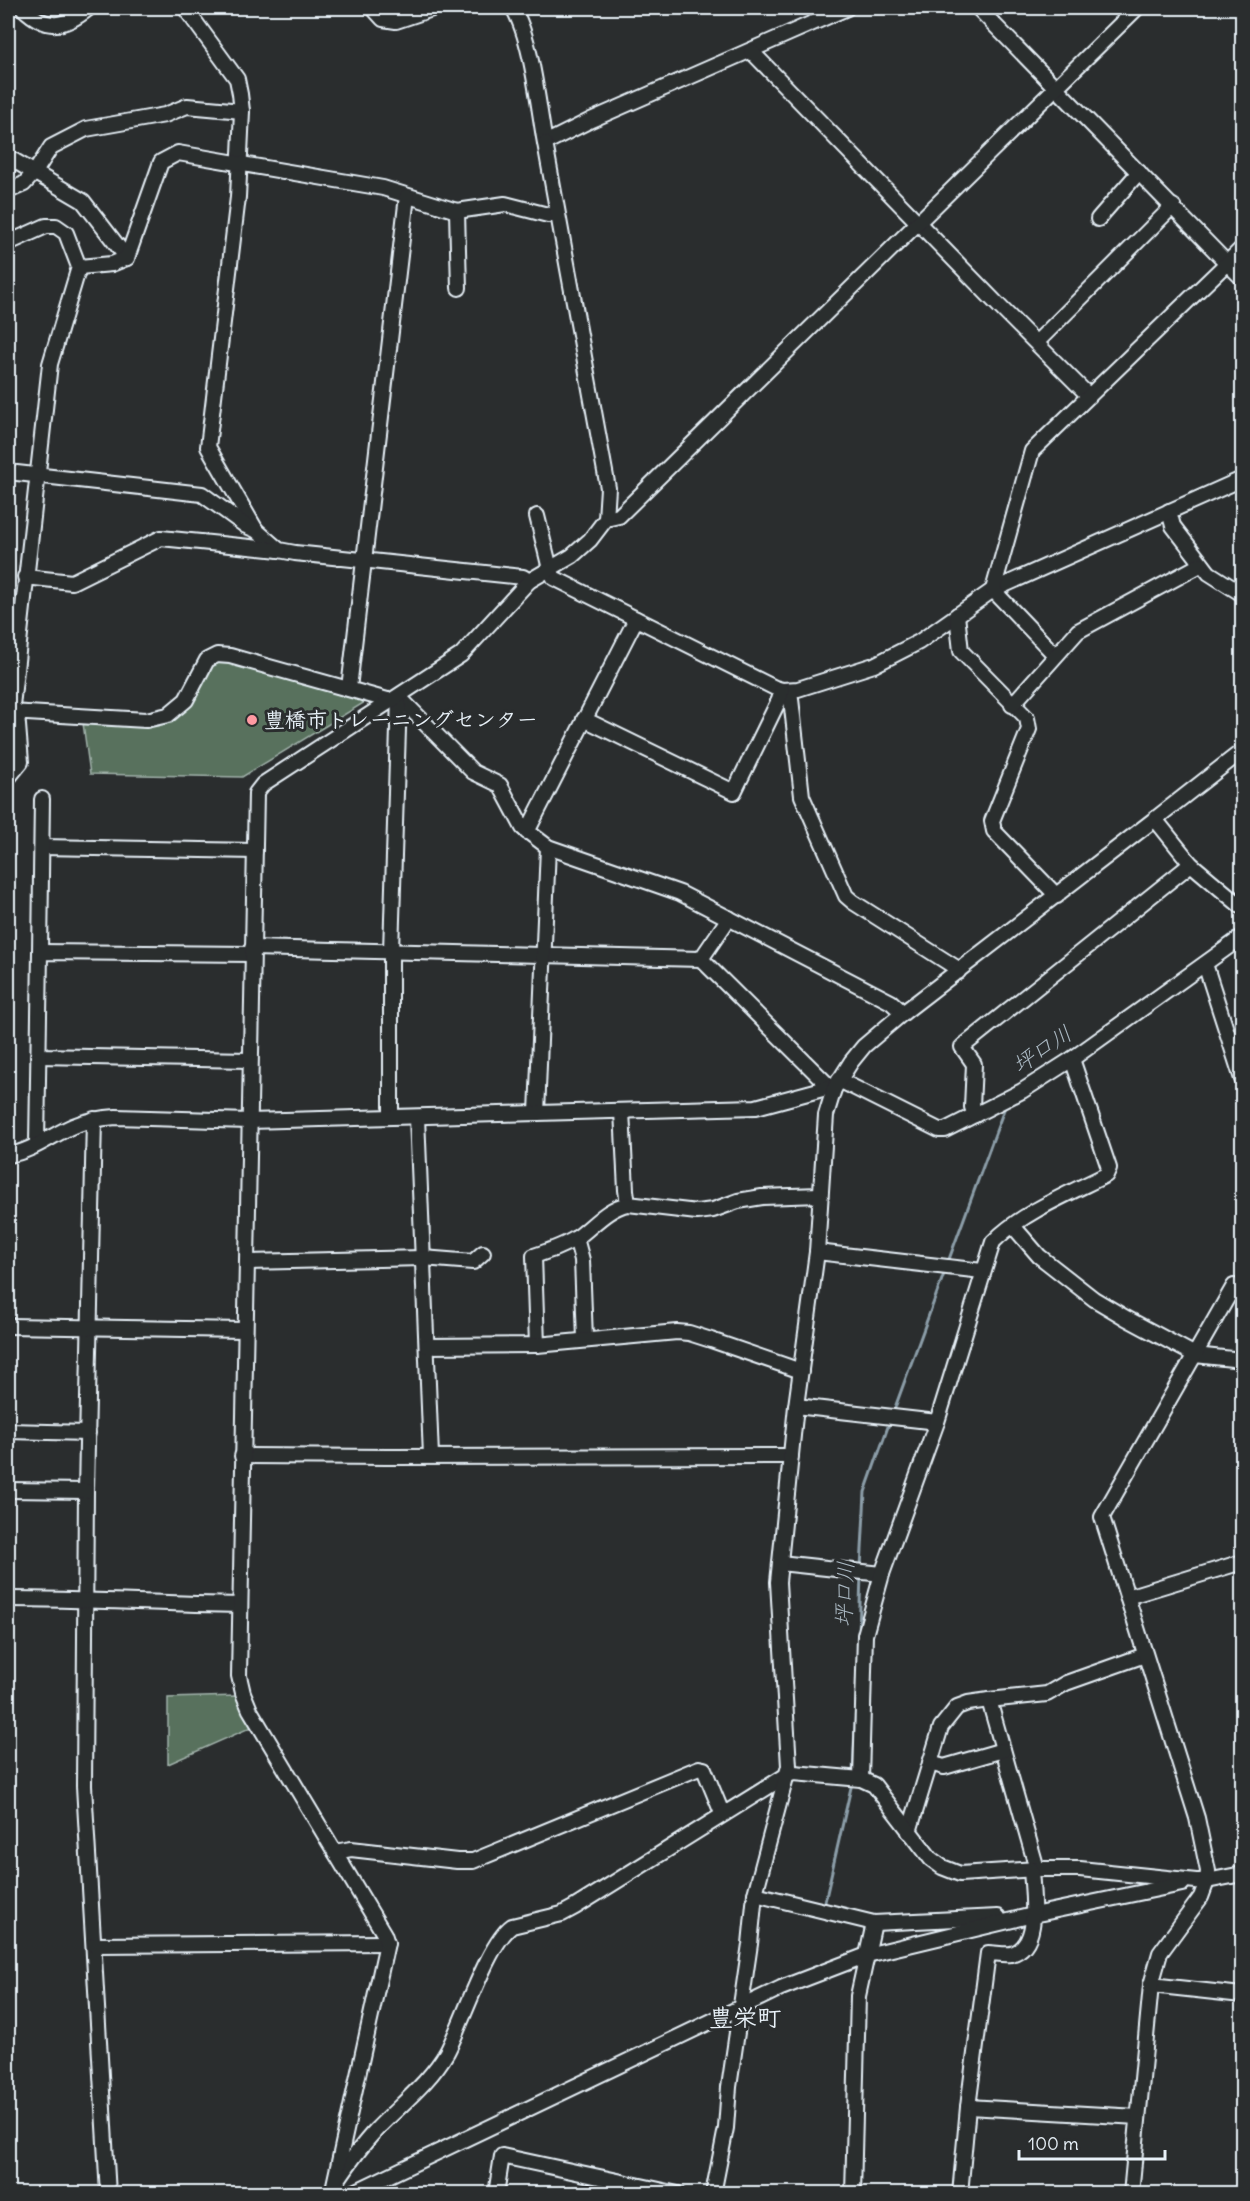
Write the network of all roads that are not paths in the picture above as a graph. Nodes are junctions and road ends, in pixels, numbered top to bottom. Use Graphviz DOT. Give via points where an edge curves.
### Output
graph roads {
  1 [pos="23,8"];
  2 [pos="89,8"];
  3 [pos="185,8"];
  4 [pos="373,8"];
  5 [pos="435,8"];
  6 [pos="513,8"];
  7 [pos="847,8"];
  8 [pos="978,8"];
  9 [pos="1137,8"];
  10 [pos="751,51"];
  11 [pos="1056,87"];
  12 [pos="242,111"];
  13 [pos="545,144"];
  14 [pos="8,157"];
  15 [pos="241,165"];
  16 [pos="35,172"];
  17 [pos="1139,172"];
  18 [pos="8,191"];
  19 [pos="407,196"];
  20 [pos="1173,207"];
  21 [pos="457,211"];
  22 [pos="557,214"];
  23 [pos="1098,219"];
  24 [pos="918,223"];
  25 [pos="8,243"];
  26 [pos="1242,248"];
  27 [pos="128,258"];
  28 [pos="1227,263"];
  29 [pos="79,267"];
  30 [pos="1242,278"];
  31 [pos="459,288"];
  32 [pos="1037,342"];
  33 [pos="1089,396"];
  34 [pos="8,472"];
  35 [pos="38,475"];
  36 [pos="1242,479"];
  37 [pos="1169,511"];
  38 [pos="537,516"];
  39 [pos="606,519"];
  40 [pos="256,530"];
  41 [pos="279,550"];
  42 [pos="364,560"];
  43 [pos="1202,564"];
  44 [pos="550,568"];
  45 [pos="25,578"];
  46 [pos="529,581"];
  47 [pos="993,590"];
  48 [pos="1242,594"];
  49 [pos="957,615"];
  50 [pos="636,619"];
  51 [pos="1055,655"];
  52 [pos="349,688"];
  53 [pos="786,690"];
  54 [pos="395,699"];
  55 [pos="1012,705"];
  56 [pos="12,712"];
  57 [pos="584,719"];
  58 [pos="1242,751"];
  59 [pos="8,778"];
  60 [pos="42,799"];
  61 [pos="1155,819"];
  62 [pos="527,832"];
  63 [pos="42,846"];
  64 [pos="548,847"];
  65 [pos="255,851"];
  66 [pos="1191,864"];
  67 [pos="1056,896"];
  68 [pos="1242,907"];
  69 [pos="729,918"];
  70 [pos="1242,937"];
  71 [pos="252,951"];
  72 [pos="391,951"];
  73 [pos="40,952"];
  74 [pos="543,955"];
  75 [pos="701,959"];
  76 [pos="1205,964"];
  77 [pos="958,972"];
  78 [pos="903,1014"];
  79 [pos="38,1056"];
  80 [pos="1072,1059"];
  81 [pos="250,1060"];
  82 [pos="1242,1073"];
  83 [pos="834,1085"];
  84 [pos="622,1111"];
  85 [pos="537,1113"];
  86 [pos="975,1115"];
  87 [pos="391,1117"];
  88 [pos="417,1117"];
  89 [pos="94,1119"];
  90 [pos="249,1121"];
  91 [pos="37,1144"];
  92 [pos="8,1155"];
  93 [pos="820,1195"];
  94 [pos="628,1204"];
  95 [pos="1013,1226"];
  96 [pos="576,1238"];
  97 [pos="817,1252"];
  98 [pos="483,1253"];
  99 [pos="423,1258"];
  100 [pos="247,1262"];
  101 [pos="982,1271"];
  102 [pos="1234,1286"];
  103 [pos="8,1326"];
  104 [pos="91,1328"];
  105 [pos="244,1330"];
  106 [pos="585,1340"];
  107 [pos="537,1345"];
  108 [pos="427,1346"];
  109 [pos="1195,1355"];
  110 [pos="1242,1360"];
  111 [pos="801,1371"];
  112 [pos="796,1406"];
  113 [pos="937,1422"];
  114 [pos="8,1431"];
  115 [pos="88,1432"];
  116 [pos="243,1456"];
  117 [pos="431,1456"];
  118 [pos="791,1456"];
  119 [pos="8,1490"];
  120 [pos="86,1491"];
  121 [pos="1242,1562"];
  122 [pos="780,1563"];
  123 [pos="882,1574"];
  124 [pos="1127,1597"];
  125 [pos="8,1599"];
  126 [pos="86,1599"];
  127 [pos="239,1605"];
  128 [pos="1145,1655"];
  129 [pos="989,1700"];
  130 [pos="1004,1750"];
  131 [pos="930,1763"];
  132 [pos="787,1774"];
  133 [pos="861,1779"];
  134 [pos="722,1813"];
  135 [pos="909,1832"];
  136 [pos="335,1851"];
  137 [pos="1034,1869"];
  138 [pos="1242,1874"];
  139 [pos="1202,1881"];
  140 [pos="755,1894"];
  141 [pos="1033,1915"];
  142 [pos="874,1923"];
  143 [pos="387,1943"];
  144 [pos="94,1946"];
  145 [pos="867,1954"];
  146 [pos="1151,1985"];
  147 [pos="1242,1995"];
  148 [pos="740,2009"];
  149 [pos="968,2107"];
  150 [pos="1138,2117"];
  151 [pos="333,2191"];
  152 [pos="112,2192"];
  153 [pos="350,2193"];
  154 [pos="496,2193"];
  155 [pos="678,2193"];
  156 [pos="713,2193"];
  157 [pos="854,2193"];
  158 [pos="960,2193"];
  159 [pos="1131,2193"];
  1 -- 2 [label="street" via="34,19 60,25"];
  3 -- 12 [label="street" via="237,79"];
  4 -- 5 [label="street" via="383,19 396,21"];
  6 -- 13 [label="street" via="525,39"];
  7 -- 10 [label="street"];
  8 -- 11 [label="street"];
  9 -- 11 [label="street"];
  10 -- 13 [label="street"];
  10 -- 24 [label="street"];
  11 -- 17 [label="street"];
  11 -- 24 [label="street"];
  12 -- 15 [label="street"];
  12 -- 16 [label="street" via="187,106 165,115 86,129 51,147"];
  13 -- 22 [label="street"];
  14 -- 16 [label="street"];
  15 -- 19 [label="street" via="383,188"];
  15 -- 27 [label="street" via="178,153 161,162"];
  15 -- 40 [label="street" via="208,447"];
  16 -- 18 [label="street" via="24,184"];
  16 -- 27 [label="street" via="83,201"];
  17 -- 20 [label="street"];
  17 -- 23 [label="street"];
  19 -- 21 [label="street"];
  19 -- 42 [label="street"];
  20 -- 28 [label="street"];
  20 -- 32 [label="street"];
  21 -- 22 [label="street" via="505,204"];
  21 -- 31 [label="street"];
  22 -- 39 [label="street" via="608,488"];
  24 -- 32 [label="street"];
  24 -- 39 [label="street" via="619,516"];
  25 -- 29 [label="street" via="46,226 56,226 66,233"];
  26 -- 28 [label="street"];
  27 -- 29 [label="street" via="112,264"];
  28 -- 30 [label="street"];
  28 -- 33 [label="street"];
  29 -- 35 [label="street" via="50,364"];
  32 -- 33 [label="street"];
  33 -- 47 [label="street" via="1032,451"];
  34 -- 35 [label="street"];
  35 -- 40 [label="street" via="202,494"];
  35 -- 45 [label="street"];
  36 -- 37 [label="street"];
  37 -- 43 [label="street" via="1173,526"];
  37 -- 47 [label="street"];
  38 -- 44 [label="street"];
  39 -- 44 [label="street" via="572,556"];
  40 -- 41 [label="street"];
  41 -- 42 [label="street"];
  41 -- 45 [label="street" via="161,538 72,582"];
  42 -- 46 [label="street" via="523,577"];
  42 -- 52 [label="street"];
  43 -- 48 [label="street"];
  43 -- 51 [label="street" via="1078,631"];
  44 -- 46 [label="street"];
  44 -- 50 [label="street" via="555,578"];
  45 -- 56 [label="street"];
  46 -- 54 [label="street" via="461,655"];
  47 -- 49 [label="street"];
  47 -- 51 [label="street"];
  49 -- 53 [label="street" via="919,642 874,665"];
  49 -- 55 [label="street" via="961,651"];
  50 -- 53 [label="street"];
  50 -- 57 [label="street"];
  51 -- 55 [label="street"];
  52 -- 54 [label="street"];
  52 -- 56 [label="street" via="230,656 217,656 207,660 186,700 168,715 146,720"];
  53 -- 57 [label="street" via="734,792"];
  53 -- 77 [label="street" via="802,796 846,896"];
  54 -- 62 [label="street" via="473,772 500,785"];
  54 -- 65 [label="street" via="263,784 256,793"];
  54 -- 72 [label="street"];
  55 -- 67 [label="street" via="1027,718 1029,729 993,820 994,831"];
  56 -- 59 [label="street" via="21,762"];
  57 -- 62 [label="street"];
  58 -- 61 [label="street"];
  60 -- 63 [label="street"];
  61 -- 66 [label="street"];
  61 -- 67 [label="street"];
  62 -- 64 [label="street"];
  63 -- 65 [label="street"];
  63 -- 73 [label="street"];
  64 -- 69 [label="street" via="680,893"];
  64 -- 74 [label="street"];
  65 -- 71 [label="street"];
  66 -- 68 [label="street"];
  66 -- 86 [label="street" via="962,1047 974,1064"];
  67 -- 77 [label="street"];
  69 -- 75 [label="street"];
  69 -- 78 [label="street" via="891,1002"];
  70 -- 76 [label="street"];
  71 -- 72 [label="street"];
  71 -- 73 [label="street"];
  71 -- 81 [label="street"];
  72 -- 74 [label="street"];
  72 -- 87 [label="street"];
  73 -- 79 [label="street"];
  74 -- 75 [label="street"];
  74 -- 85 [label="street"];
  75 -- 83 [label="street"];
  76 -- 80 [label="street"];
  76 -- 82 [label="street"];
  77 -- 78 [label="street"];
  78 -- 83 [label="street" via="864,1046"];
  79 -- 81 [label="street"];
  79 -- 91 [label="street"];
  80 -- 86 [label="street"];
  80 -- 95 [label="street" via="1109,1168 1106,1175"];
  81 -- 90 [label="street"];
  83 -- 84 [label="street" via="756,1107"];
  83 -- 86 [label="street" via="939,1130"];
  83 -- 93 [label="street" via="826,1115"];
  84 -- 85 [label="street"];
  84 -- 94 [label="street"];
  85 -- 88 [label="street"];
  87 -- 88 [label="street"];
  87 -- 90 [label="street"];
  88 -- 99 [label="street"];
  89 -- 90 [label="street"];
  89 -- 91 [label="street"];
  89 -- 104 [label="street"];
  90 -- 100 [label="street"];
  91 -- 92 [label="street"];
  93 -- 94 [label="street" via="762,1197 697,1212"];
  93 -- 97 [label="street"];
  94 -- 96 [label="street" via="616,1206"];
  95 -- 101 [label="street" via="993,1242"];
  95 -- 109 [label="street" via="1039,1256 1094,1299"];
  96 -- 106 [label="street" via="582,1260"];
  96 -- 107 [label="street" via="534,1256"];
  97 -- 101 [label="street"];
  97 -- 111 [label="street"];
  98 -- 99 [label="street" via="473,1262"];
  99 -- 100 [label="street"];
  99 -- 108 [label="street"];
  100 -- 105 [label="street"];
  101 -- 113 [label="street"];
  102 -- 109 [label="street"];
  103 -- 104 [label="street"];
  104 -- 105 [label="street"];
  104 -- 115 [label="street"];
  105 -- 116 [label="street"];
  106 -- 107 [label="street"];
  106 -- 111 [label="street" via="689,1333"];
  107 -- 108 [label="street"];
  108 -- 117 [label="street"];
  109 -- 110 [label="street"];
  109 -- 124 [label="street" via="1102,1517"];
  111 -- 112 [label="street"];
  112 -- 113 [label="street"];
  112 -- 118 [label="street"];
  113 -- 123 [label="street"];
  114 -- 115 [label="street"];
  115 -- 120 [label="street"];
  116 -- 117 [label="street"];
  116 -- 127 [label="street"];
  117 -- 118 [label="street"];
  118 -- 122 [label="street"];
  119 -- 120 [label="street"];
  120 -- 126 [label="street"];
  121 -- 124 [label="street"];
  122 -- 123 [label="street"];
  122 -- 132 [label="street"];
  123 -- 133 [label="street" via="865,1635"];
  124 -- 128 [label="street"];
  125 -- 126 [label="street"];
  126 -- 127 [label="street"];
  126 -- 144 [label="street" via="84,1786"];
  127 -- 136 [label="street" via="239,1676 243,1693"];
  128 -- 129 [label="street" via="1066,1683 1047,1694"];
  128 -- 139 [label="street" via="1197,1818 1208,1870"];
  129 -- 130 [label="street"];
  129 -- 131 [label="street" via="968,1703 949,1714"];
  130 -- 131 [label="street" via="944,1767"];
  130 -- 137 [label="street"];
  131 -- 135 [label="street"];
  132 -- 133 [label="street"];
  132 -- 134 [label="street"];
  132 -- 140 [label="street"];
  133 -- 135 [label="street" via="874,1785"];
  134 -- 136 [label="street" via="704,1769 699,1768 472,1861 351,1849"];
  134 -- 151 [label="street" via="575,1907 505,1930 434,2071 361,2146"];
  135 -- 137 [label="street" via="931,1860 960,1874"];
  136 -- 143 [label="street"];
  137 -- 139 [label="street" via="1080,1869"];
  137 -- 141 [label="street"];
  138 -- 139 [label="street"];
  139 -- 141 [label="street"];
  139 -- 146 [label="street" via="1201,1897 1160,1953"];
  140 -- 142 [label="street"];
  140 -- 148 [label="street"];
  141 -- 142 [label="street"];
  141 -- 145 [label="street"];
  141 -- 149 [label="street" via="1031,1934 1024,1948 1010,1954 988,1953"];
  142 -- 145 [label="street"];
  143 -- 144 [label="street"];
  143 -- 151 [label="street"];
  144 -- 152 [label="street"];
  145 -- 148 [label="street"];
  145 -- 157 [label="street" via="858,1996"];
  146 -- 147 [label="street"];
  146 -- 150 [label="street"];
  148 -- 153 [label="street"];
  148 -- 156 [label="street" via="726,2128"];
  149 -- 150 [label="street"];
  149 -- 158 [label="street"];
  150 -- 159 [label="street"];
  154 -- 155 [label="street" via="502,2156"];
}
